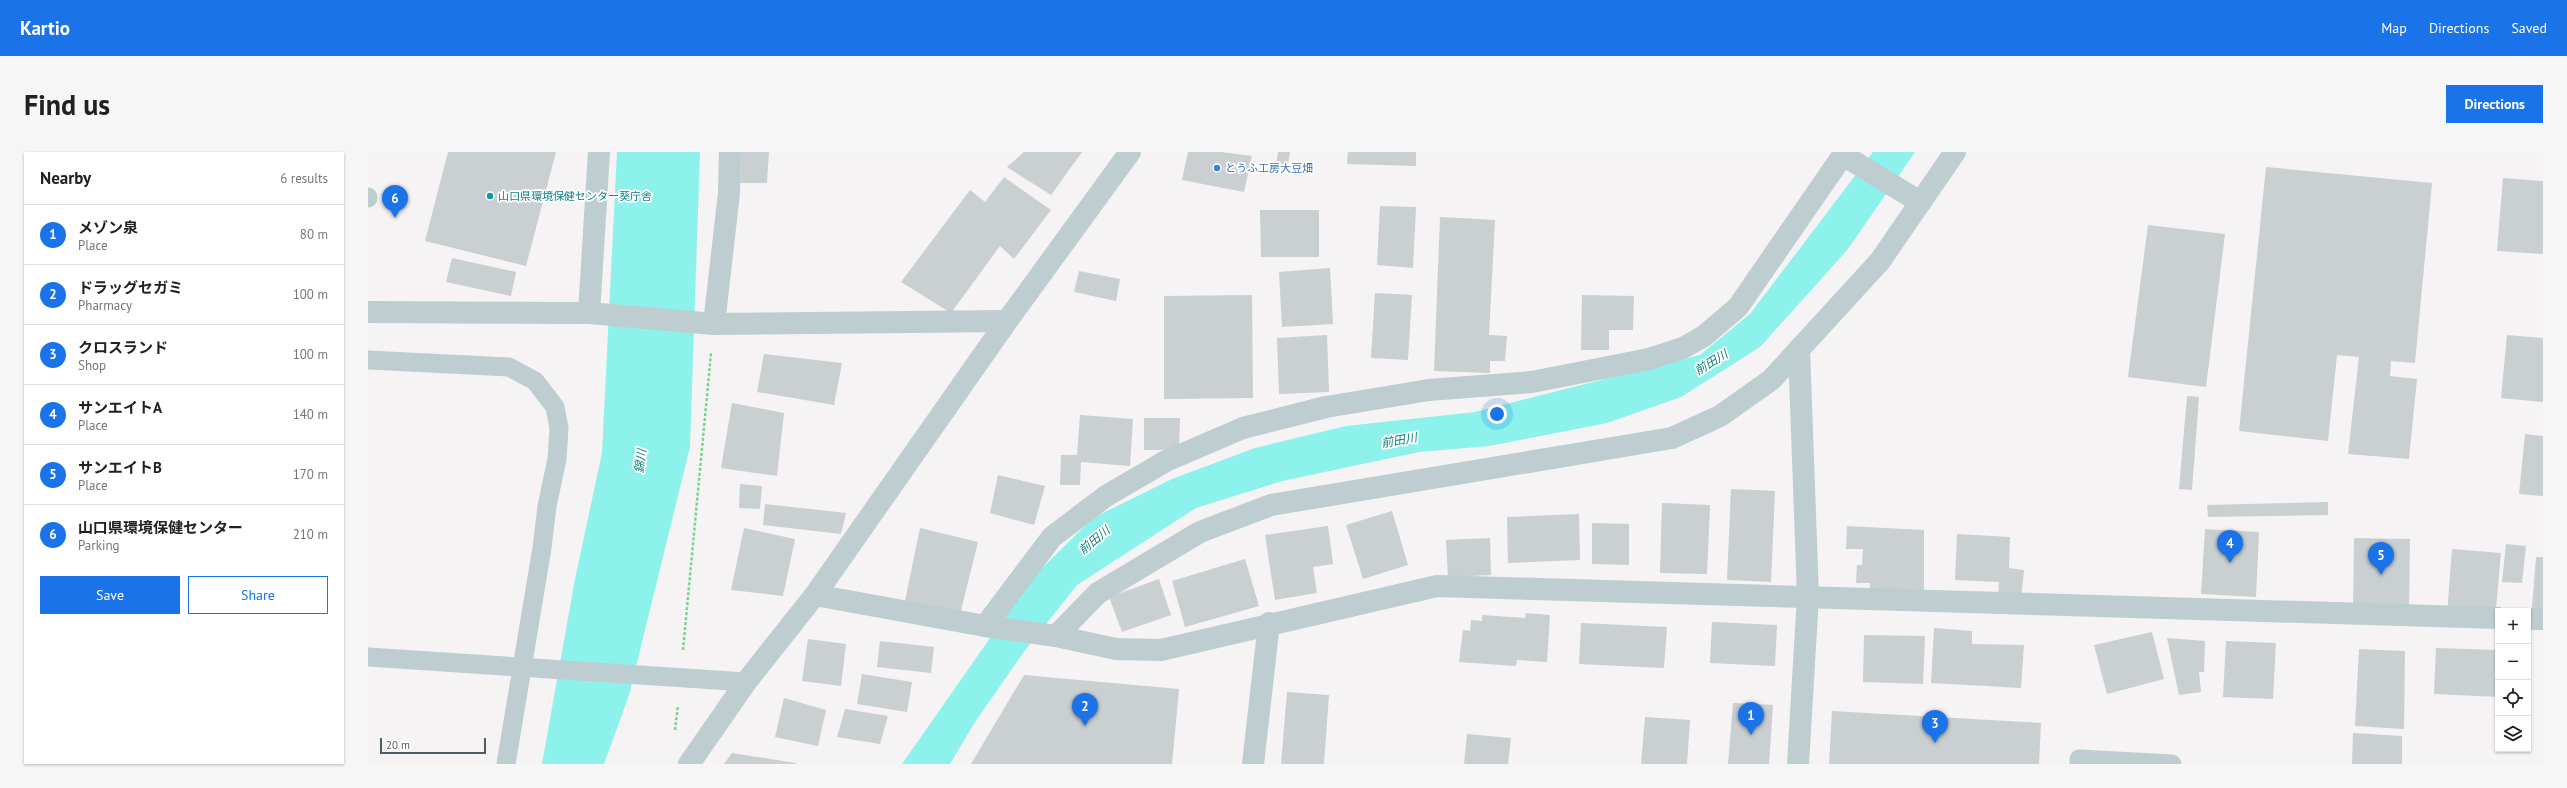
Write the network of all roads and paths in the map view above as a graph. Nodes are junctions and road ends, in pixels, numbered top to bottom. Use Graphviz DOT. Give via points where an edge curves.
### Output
graph roads {
  1 [pos="599,152"];
  2 [pos="730,152"];
  3 [pos="1130,152"];
  4 [pos="1955,152"];
  5 [pos="1920,202"];
  6 [pos="368,312"];
  7 [pos="589,313"];
  8 [pos="1007,321"];
  9 [pos="714,324"];
  10 [pos="1799,349"];
  11 [pos="368,360"];
  12 [pos="815,595"];
  13 [pos="1808,596"];
  14 [pos="2495,618"];
  15 [pos="2531,619"];
  16 [pos="2543,619"];
  17 [pos="1268,623"];
  18 [pos="985,626"];
  19 [pos="1056,636"];
  20 [pos="368,657"];
  21 [pos="523,667"];
  22 [pos="681,676"];
  23 [pos="746,682"];
  24 [pos="675,735"];
  25 [pos="506,764"];
  26 [pos="689,764"];
  27 [pos="1253,764"];
  28 [pos="1798,764"];
  29 [pos="2079,764"];
  30 [pos="2172,764"];
  1 -- 7 [label="street"];
  2 -- 9 [label="street" via="729,193"];
  3 -- 8 [label="street"];
  4 -- 5 [label="street"];
  5 -- 10 [label="street" via="1880,260"];
  5 -- 18 [label="street" via="1843,154 1738,307 1704,336 1683,348 1649,359 1532,382 1429,390 1326,407 1243,428 1166,461 1106,496 1052,537"];
  6 -- 7 [label="street"];
  7 -- 9 [label="street"];
  8 -- 9 [label="street"];
  8 -- 12 [label="street"];
  9 -- 22 [label="path"];
  10 -- 13 [label="street"];
  10 -- 19 [label="street" via="1771,380 1720,416 1672,438 1271,505 1200,532 1098,593"];
  11 -- 21 [label="lane" via="509,367 535,381 555,407 559,428 557,459 547,506"];
  12 -- 18 [label="street"];
  12 -- 23 [label="street"];
  13 -- 14 [label="street"];
  13 -- 17 [label="street" via="1437,586"];
  13 -- 28 [label="street"];
  15 -- 16 [label="street"];
  17 -- 19 [label="street" via="1161,650 1116,650"];
  17 -- 27 [label="street"];
  18 -- 19 [label="street"];
  20 -- 21 [label="lane"];
  21 -- 22 [label="lane"];
  21 -- 25 [label="lane"];
  22 -- 23 [label="lane"];
  22 -- 24 [label="path"];
  23 -- 26 [label="street"];
  29 -- 30 [label="lane" via="2079,759"];
}
